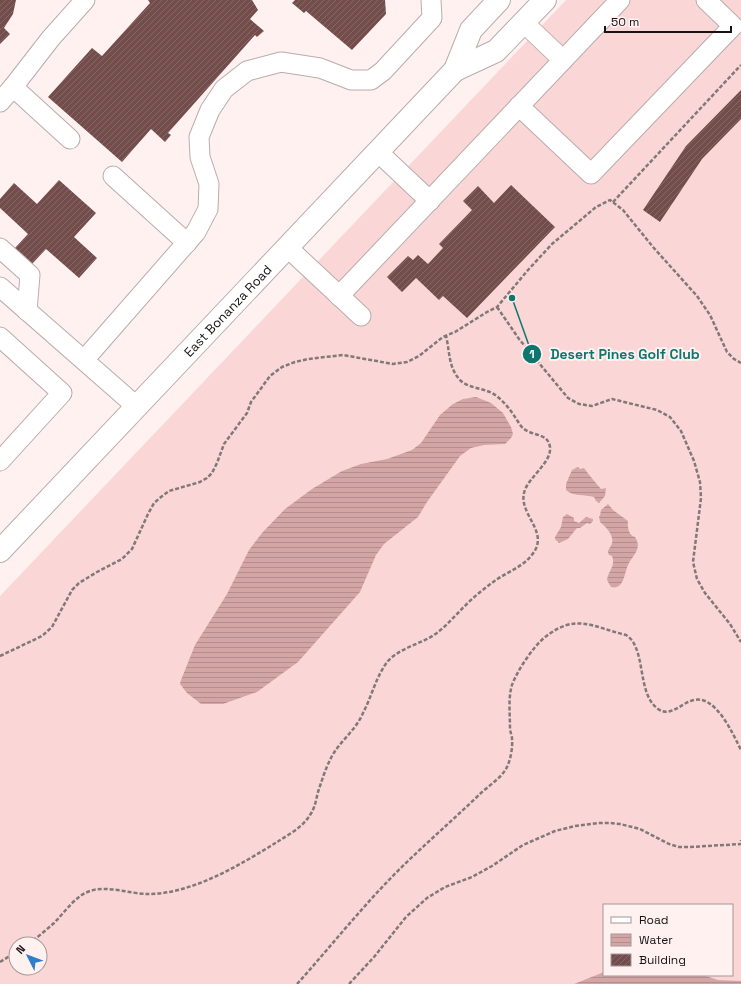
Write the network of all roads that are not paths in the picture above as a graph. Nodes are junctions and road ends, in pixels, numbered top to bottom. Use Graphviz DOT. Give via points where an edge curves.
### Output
graph roads {
  1 [pos="85,0"];
  2 [pos="432,0"];
  3 [pos="499,0"];
  4 [pos="545,0"];
  5 [pos="620,0"];
  6 [pos="706,0"];
  7 [pos="523,22"];
  8 [pos="563,60"];
  9 [pos="455,70"];
  10 [pos="13,87"];
  11 [pos="0,102"];
  12 [pos="520,106"];
  13 [pos="70,139"];
  14 [pos="377,151"];
  15 [pos="113,176"];
  16 [pos="430,201"];
  17 [pos="187,243"];
  18 [pos="287,247"];
  19 [pos="0,248"];
  20 [pos="0,287"];
  21 [pos="339,296"];
  22 [pos="27,310"];
  23 [pos="361,316"];
  24 [pos="0,337"];
  25 [pos="84,360"];
  26 [pos="136,406"];
  27 [pos="0,461"];
  28 [pos="0,551"];
  1 -- 10 [label="lane"];
  2 -- 17 [label="lane" via="432,18 383,71 371,80 351,80 320,68 281,62 247,71 224,89 210,110 199,137 200,157 209,184 208,209"];
  3 -- 9 [label="main road, East Bonanza Road" via="471,30"];
  4 -- 7 [label="main road, East Bonanza Road"];
  5 -- 8 [label="lane"];
  6 -- 12 [label="lane" via="733,26 590,174"];
  7 -- 8 [label="lane"];
  7 -- 9 [label="main road, East Bonanza Road" via="496,51"];
  8 -- 12 [label="lane"];
  9 -- 14 [label="main road, East Bonanza Road"];
  10 -- 11 [label="lane"];
  10 -- 13 [label="lane"];
  12 -- 16 [label="lane"];
  14 -- 16 [label="lane"];
  14 -- 18 [label="main road, East Bonanza Road"];
  15 -- 17 [label="lane"];
  16 -- 21 [label="lane"];
  17 -- 25 [label="lane"];
  18 -- 21 [label="lane"];
  18 -- 26 [label="main road, East Bonanza Road"];
  19 -- 22 [label="lane" via="30,275"];
  20 -- 22 [label="lane"];
  21 -- 23 [label="lane"];
  22 -- 25 [label="lane"];
  24 -- 27 [label="lane" via="62,393"];
  25 -- 26 [label="lane"];
  26 -- 28 [label="main road, East Bonanza Road"];
}
